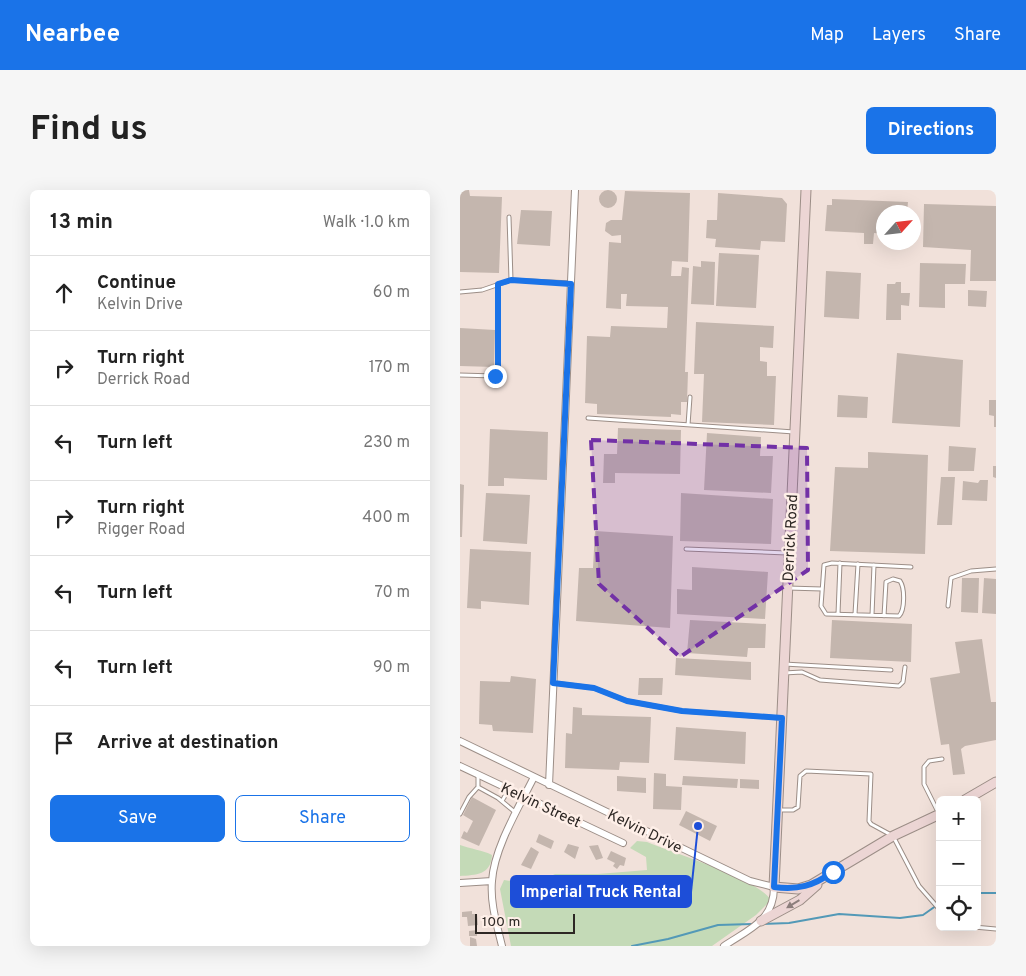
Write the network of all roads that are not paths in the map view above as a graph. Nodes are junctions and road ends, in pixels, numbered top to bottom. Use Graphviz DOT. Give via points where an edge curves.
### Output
graph roads {
  1 [pos="576,190"];
  2 [pos="806,190"];
  3 [pos="509,217"];
  4 [pos="511,280"];
  5 [pos="498,284"];
  6 [pos="571,284"];
  7 [pos="460,292"];
  8 [pos="460,375"];
  9 [pos="690,397"];
  10 [pos="588,418"];
  11 [pos="688,425"];
  12 [pos="795,432"];
  13 [pos="686,549"];
  14 [pos="789,553"];
  15 [pos="840,564"];
  16 [pos="858,564"];
  17 [pos="874,565"];
  18 [pos="912,567"];
  19 [pos="996,569"];
  20 [pos="788,588"];
  21 [pos="822,589"];
  22 [pos="948,606"];
  23 [pos="838,614"];
  24 [pos="855,614"];
  25 [pos="872,615"];
  26 [pos="884,616"];
  27 [pos="905,667"];
  28 [pos="784,668"];
  29 [pos="891,670"];
  30 [pos="553,683"];
  31 [pos="782,718"];
  32 [pos="460,741"];
  33 [pos="942,759"];
  34 [pos="460,766"];
  35 [pos="478,774"];
  36 [pos="534,777"];
  37 [pos="996,782"];
  38 [pos="549,785"];
  39 [pos="478,787"];
  40 [pos="508,789"];
  41 [pos="972,796"];
  42 [pos="524,797"];
  43 [pos="502,801"];
  44 [pos="936,808"];
  45 [pos="778,809"];
  46 [pos="460,814"];
  47 [pos="517,814"];
  48 [pos="936,815"];
  49 [pos="893,836"];
  50 [pos="623,843"];
  51 [pos="820,881"];
  52 [pos="492,882"];
  53 [pos="460,883"];
  54 [pos="774,887"];
  55 [pos="936,906"];
  56 [pos="761,920"];
  57 [pos="981,928"];
  58 [pos="996,929"];
  59 [pos="502,946"];
  60 [pos="724,946"];
  1 -- 6 [label="street"];
  2 -- 12 [label="street, Derrick Road"];
  3 -- 4 [label="lane"];
  4 -- 5 [label="lane"];
  4 -- 6 [label="lane"];
  5 -- 7 [label="lane" via="482,290"];
  5 -- 8 [label="lane" via="498,374"];
  6 -- 30 [label="street"];
  9 -- 11 [label="lane"];
  10 -- 11 [label="lane"];
  11 -- 12 [label="lane"];
  12 -- 14 [label="street, Derrick Road"];
  13 -- 14 [label="lane"];
  14 -- 20 [label="street, Derrick Road"];
  15 -- 16 [label="lane"];
  15 -- 21 [label="lane" via="824,565"];
  15 -- 23 [label="lane"];
  16 -- 17 [label="lane"];
  16 -- 24 [label="lane"];
  17 -- 18 [label="lane"];
  17 -- 25 [label="lane"];
  19 -- 22 [label="lane" via="970,571 951,578"];
  20 -- 21 [label="lane"];
  20 -- 28 [label="street, Derrick Road"];
  21 -- 23 [label="lane" via="822,611"];
  23 -- 24 [label="lane"];
  24 -- 25 [label="lane"];
  25 -- 26 [label="lane"];
  26 -- 26 [label="lane" via="886,582 898,580 903,586 902,613"];
  27 -- 28 [label="lane" via="899,686 820,680"];
  28 -- 29 [label="lane"];
  28 -- 31 [label="street, Derrick Road"];
  30 -- 31 [label="lane" via="594,688 627,701 682,711"];
  30 -- 38 [label="street"];
  31 -- 45 [label="street, Derrick Road"];
  32 -- 36 [label="street, Kelvin Drive"];
  33 -- 44 [label="lane" via="929,761 924,767 924,784"];
  34 -- 35 [label="street, Kelvin Street"];
  35 -- 39 [label="lane"];
  35 -- 40 [label="street, Kelvin Street"];
  36 -- 38 [label="street, Kelvin Drive"];
  36 -- 42 [label="street"];
  37 -- 41 [label="street"];
  38 -- 54 [label="street, Kelvin Drive" via="750,881"];
  39 -- 43 [label="lane"];
  39 -- 46 [label="lane" via="468,797"];
  40 -- 42 [label="street, Kelvin Street"];
  40 -- 43 [label="lane"];
  42 -- 47 [label="street"];
  42 -- 50 [label="street, Kelvin Street"];
  43 -- 47 [label="lane"];
  45 -- 49 [label="lane" via="796,810 800,776 806,771 867,772 872,777 869,821"];
  45 -- 54 [label="street, Derrick Road"];
  47 -- 52 [label="street" via="498,852"];
  48 -- 49 [label="street, Kelvin Drive"];
  49 -- 51 [label="street, Kelvin Drive"];
  49 -- 55 [label="lane" via="919,886"];
  51 -- 54 [label="street, Kelvin Drive" via="802,888"];
  51 -- 56 [label="street, one-way" via="800,900"];
  52 -- 53 [label="street"];
  52 -- 59 [label="street" via="493,906"];
  54 -- 56 [label="street" via="771,909"];
  56 -- 60 [label="street"];
  57 -- 58 [label="lane"];
}
